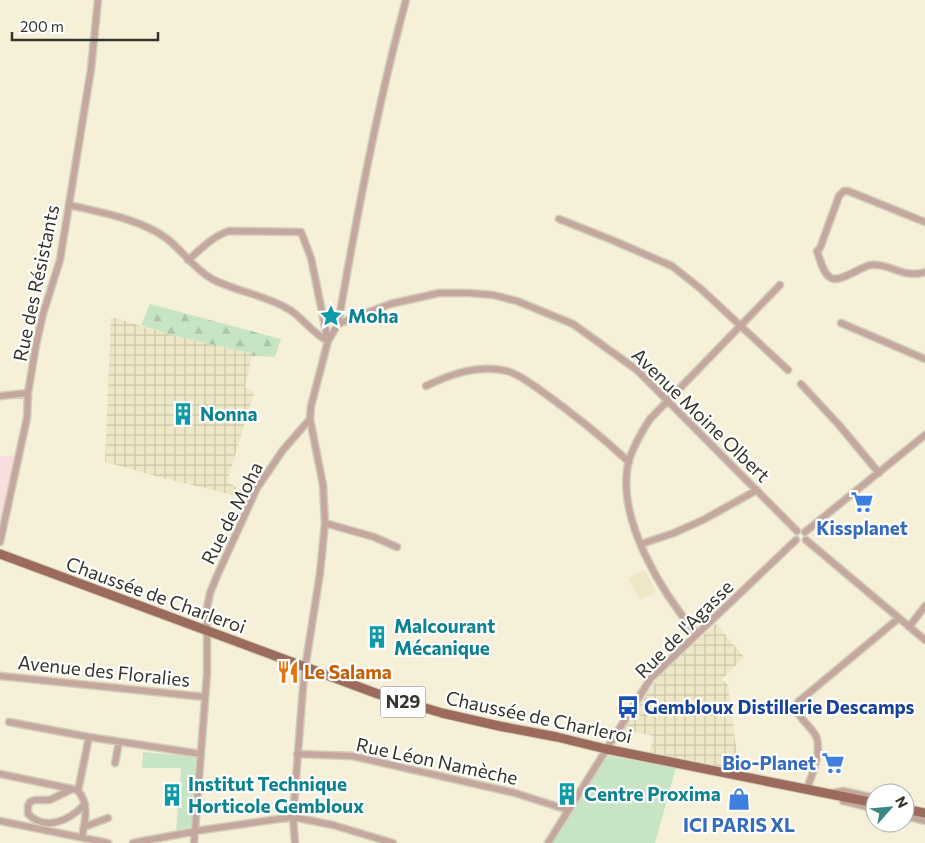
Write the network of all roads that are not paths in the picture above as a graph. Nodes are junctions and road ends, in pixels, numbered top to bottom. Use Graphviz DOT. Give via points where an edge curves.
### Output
graph roads {
  1 [pos="98,0"];
  2 [pos="406,0"];
  3 [pos="69,205"];
  4 [pos="559,219"];
  5 [pos="925,222"];
  6 [pos="188,260"];
  7 [pos="925,272"];
  8 [pos="780,285"];
  9 [pos="841,323"];
  10 [pos="338,324"];
  11 [pos="740,327"];
  12 [pos="328,341"];
  13 [pos="925,359"];
  14 [pos="788,370"];
  15 [pos="801,384"];
  16 [pos="426,386"];
  17 [pos="28,392"];
  18 [pos="0,396"];
  19 [pos="668,400"];
  20 [pos="310,419"];
  21 [pos="925,435"];
  22 [pos="629,462"];
  23 [pos="879,473"];
  24 [pos="757,490"];
  25 [pos="325,523"];
  26 [pos="798,531"];
  27 [pos="805,532"];
  28 [pos="796,540"];
  29 [pos="806,540"];
  30 [pos="0,542"];
  31 [pos="641,544"];
  32 [pos="397,547"];
  33 [pos="0,554"];
  34 [pos="925,606"];
  35 [pos="899,618"];
  36 [pos="909,627"];
  37 [pos="208,631"];
  38 [pos="697,634"];
  39 [pos="925,640"];
  40 [pos="305,666"];
  41 [pos="0,676"];
  42 [pos="205,696"];
  43 [pos="9,722"];
  44 [pos="89,737"];
  45 [pos="119,742"];
  46 [pos="606,749"];
  47 [pos="201,754"];
  48 [pos="297,754"];
  49 [pos="115,763"];
  50 [pos="0,774"];
  51 [pos="807,789"];
  52 [pos="76,790"];
  53 [pos="826,794"];
  54 [pos="865,796"];
  55 [pos="865,801"];
  56 [pos="85,804"];
  57 [pos="865,806"];
  58 [pos="568,810"];
  59 [pos="293,817"];
  60 [pos="108,818"];
  61 [pos="0,822"];
  62 [pos="84,827"];
  63 [pos="195,832"];
  64 [pos="82,837"];
  65 [pos="108,843"];
  66 [pos="132,843"];
  67 [pos="194,843"];
  68 [pos="295,843"];
  69 [pos="394,843"];
  70 [pos="548,843"];
  1 -- 3 [label="street, Rue des Résistants" via="91,69"];
  2 -- 10 [label="street" via="387,72"];
  3 -- 6 [label="street" via="123,218 152,230 165,237"];
  3 -- 17 [label="street, Rue des Résistants" via="60,260 44,314"];
  4 -- 11 [label="street" via="672,266"];
  5 -- 7 [label="street" via="844,191 816,251 832,279 871,265 900,273"];
  6 -- 12 [label="street" via="222,284 291,310 318,336"];
  6 -- 12 [label="street" via="213,239 229,231 301,232 311,258"];
  8 -- 11 [label="street"];
  9 -- 13 [label="street"];
  10 -- 12 [label="street"];
  10 -- 19 [label="street, Avenue Moine Olbert" via="390,304 439,293 493,295 517,301 573,324 637,370"];
  11 -- 14 [label="street"];
  11 -- 19 [label="street"];
  12 -- 20 [label="street"];
  15 -- 23 [label="street"];
  16 -- 22 [label="street" via="472,369 507,371 553,399"];
  17 -- 18 [label="street"];
  17 -- 30 [label="street, Rue des Résistants" via="27,418"];
  19 -- 22 [label="street" via="650,419"];
  19 -- 24 [label="street, Avenue Moine Olbert"];
  20 -- 25 [label="street" via="324,485"];
  20 -- 37 [label="street, Rue de Moha" via="283,450 257,488 210,593"];
  21 -- 23 [label="street"];
  22 -- 31 [label="street" via="626,495"];
  23 -- 27 [label="street"];
  24 -- 26 [label="street, Avenue Moine Olbert"];
  24 -- 31 [label="street" via="703,520"];
  25 -- 32 [label="street"];
  25 -- 40 [label="street" via="320,578"];
  26 -- 27 [label="street"];
  26 -- 28 [label="street"];
  27 -- 29 [label="street"];
  28 -- 29 [label="street"];
  28 -- 38 [label="street, Rue de l'Agasse"];
  29 -- 35 [label="street"];
  31 -- 38 [label="street" via="668,596"];
  33 -- 37 [label="main road, Chaussée de Charleroi / N29"];
  34 -- 36 [label="street"];
  35 -- 36 [label="street"];
  35 -- 51 [label="street" via="798,702 797,710 815,734 818,745"];
  36 -- 39 [label="street"];
  37 -- 40 [label="main road, Chaussée de Charleroi / N29"];
  37 -- 42 [label="street, Rue de Moha"];
  38 -- 46 [label="street, Rue de l'Agasse" via="651,678"];
  40 -- 46 [label="main road, Chaussée de Charleroi / N29" via="378,694 442,713"];
  40 -- 48 [label="street"];
  41 -- 42 [label="street, Avenue des Floralies"];
  42 -- 47 [label="street, Rue de Moha"];
  43 -- 44 [label="street"];
  44 -- 45 [label="street"];
  44 -- 52 [label="street"];
  45 -- 47 [label="street"];
  45 -- 49 [label="street"];
  46 -- 51 [label="main road, Chaussée de Charleroi / N29"];
  46 -- 58 [label="street, Rue de l'Agasse"];
  47 -- 63 [label="street, Rue de Moha"];
  48 -- 58 [label="street, Rue Léon Namèche" via="352,756 515,793"];
  48 -- 59 [label="street"];
  50 -- 52 [label="street"];
  51 -- 53 [label="main road, Chaussée de Charleroi / N29"];
  52 -- 56 [label="street"];
  52 -- 56 [label="street" via="68,790 50,800 32,801 27,812 40,822 53,823 66,819"];
  53 -- 54 [label="street, Chaussée de Charleroi / N29" via="843,791"];
  53 -- 55 [label="main road, Chaussée de Charleroi / N29"];
  53 -- 57 [label="street, Chaussée de Charleroi / N29"];
  56 -- 62 [label="street"];
  58 -- 70 [label="street, Rue de l'Agasse"];
  59 -- 63 [label="street"];
  59 -- 68 [label="street"];
  59 -- 69 [label="street" via="333,824"];
  60 -- 62 [label="street"];
  61 -- 64 [label="street"];
  62 -- 64 [label="street"];
  63 -- 66 [label="street"];
  63 -- 67 [label="street, Rue de Moha"];
  64 -- 65 [label="street"];
}
